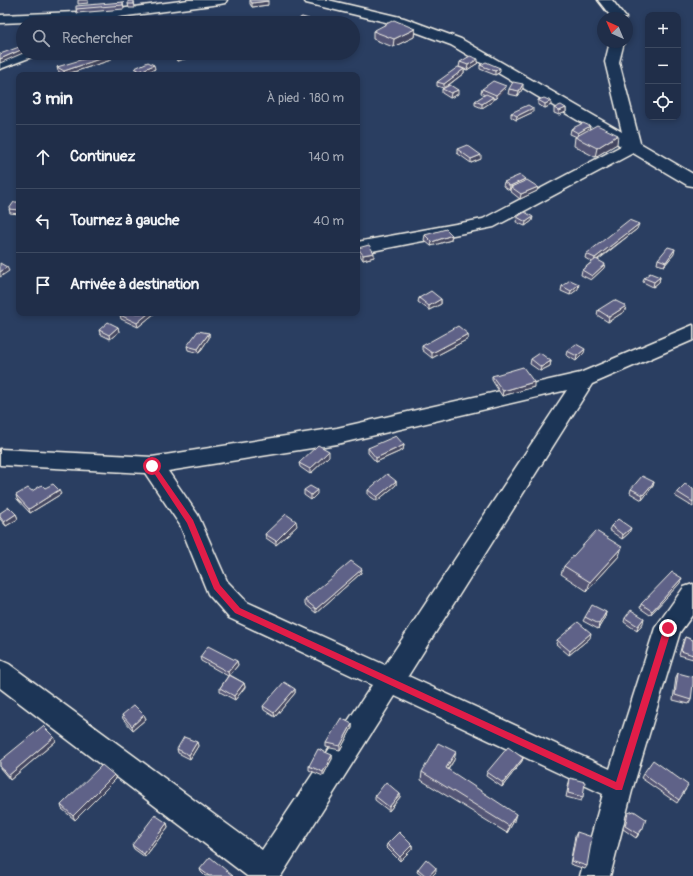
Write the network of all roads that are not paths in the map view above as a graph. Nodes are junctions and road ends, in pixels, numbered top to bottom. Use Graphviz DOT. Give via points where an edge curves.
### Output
graph roads {
  1 [pos="220,0"];
  2 [pos="311,0"];
  3 [pos="605,0"];
  4 [pos="614,12"];
  5 [pos="95,15"];
  6 [pos="71,16"];
  7 [pos="16,18"];
  8 [pos="0,19"];
  9 [pos="616,48"];
  10 [pos="16,58"];
  11 [pos="0,65"];
  12 [pos="633,146"];
  13 [pos="693,181"];
  14 [pos="360,247"];
  15 [pos="693,332"];
  16 [pos="585,379"];
  17 [pos="0,457"];
  18 [pos="152,466"];
  19 [pos="693,594"];
  20 [pos="0,672"];
  21 [pos="391,681"];
  22 [pos="619,787"];
  23 [pos="265,874"];
  24 [pos="595,876"];
  1 -- 5 [label="street"];
  2 -- 12 [label="street" via="399,21 456,42"];
  3 -- 4 [label="street"];
  5 -- 6 [label="street"];
  7 -- 8 [label="street"];
  9 -- 12 [label="street" via="612,62"];
  10 -- 11 [label="street"];
  12 -- 13 [label="street"];
  12 -- 14 [label="street" via="488,223"];
  15 -- 16 [label="street"];
  16 -- 18 [label="street" via="337,436"];
  16 -- 21 [label="street"];
  17 -- 18 [label="street"];
  18 -- 21 [label="street" via="190,522 217,587 238,610"];
  19 -- 22 [label="street" via="668,628"];
  20 -- 23 [label="street"];
  21 -- 22 [label="street"];
  21 -- 23 [label="street"];
  22 -- 24 [label="street"];
}
